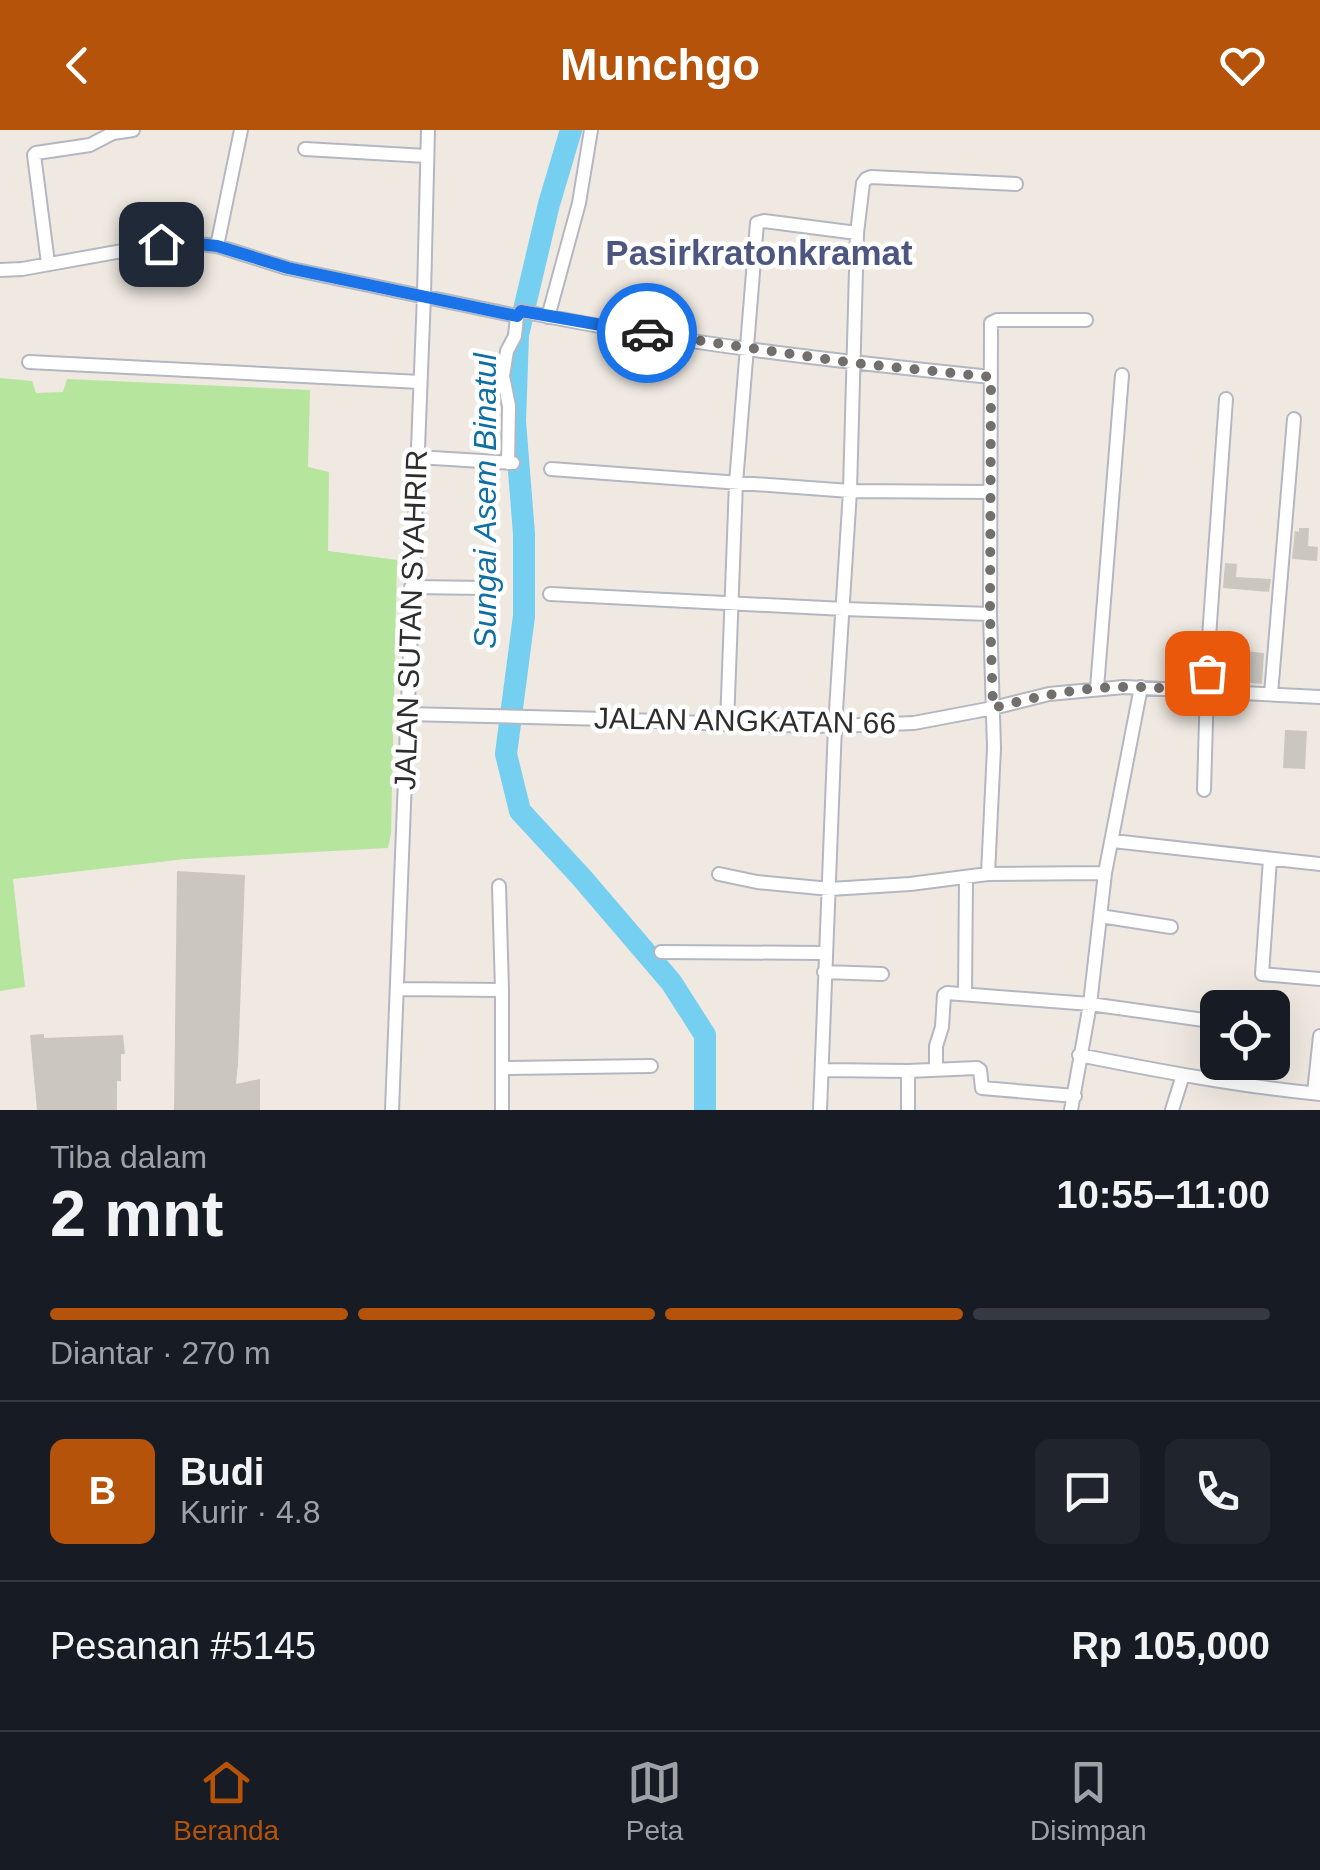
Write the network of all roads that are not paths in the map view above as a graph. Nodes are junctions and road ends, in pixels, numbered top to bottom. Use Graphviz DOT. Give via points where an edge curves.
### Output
graph roads {
  1 [pos="133,130"];
  2 [pos="241,130"];
  3 [pos="428,130"];
  4 [pos="592,130"];
  5 [pos="305,149"];
  6 [pos="426,156"];
  7 [pos="1016,184"];
  8 [pos="858,233"];
  9 [pos="217,246"];
  10 [pos="48,263"];
  11 [pos="0,270"];
  12 [pos="424,295"];
  13 [pos="519,314"];
  14 [pos="547,316"];
  15 [pos="1086,320"];
  16 [pos="747,348"];
  17 [pos="29,362"];
  18 [pos="853,363"];
  19 [pos="1122,375"];
  20 [pos="991,377"];
  21 [pos="420,382"];
  22 [pos="1226,399"];
  23 [pos="1294,419"];
  24 [pos="417,457"];
  25 [pos="551,469"];
  26 [pos="736,482"];
  27 [pos="850,491"];
  28 [pos="990,492"];
  29 [pos="411,586"];
  30 [pos="487,588"];
  31 [pos="550,594"];
  32 [pos="732,604"];
  33 [pos="844,609"];
  34 [pos="990,614"];
  35 [pos="1097,688"];
  36 [pos="1141,688"];
  37 [pos="1206,692"];
  38 [pos="1271,694"];
  39 [pos="1320,697"];
  40 [pos="993,708"];
  41 [pos="406,714"];
  42 [pos="727,724"];
  43 [pos="836,726"];
  44 [pos="1204,790"];
  45 [pos="1113,841"];
  46 [pos="1270,859"];
  47 [pos="1320,864"];
  48 [pos="1105,873"];
  49 [pos="719,874"];
  50 [pos="988,874"];
  51 [pos="966,878"];
  52 [pos="499,886"];
  53 [pos="830,889"];
  54 [pos="1100,916"];
  55 [pos="1171,926"];
  56 [pos="662,952"];
  57 [pos="826,953"];
  58 [pos="824,972"];
  59 [pos="882,974"];
  60 [pos="1320,979"];
  61 [pos="398,989"];
  62 [pos="502,990"];
  63 [pos="965,992"];
  64 [pos="1090,1004"];
  65 [pos="1200,1019"];
  66 [pos="1320,1036"];
  67 [pos="1079,1055"];
  68 [pos="651,1066"];
  69 [pos="502,1068"];
  70 [pos="936,1069"];
  71 [pos="822,1070"];
  72 [pos="908,1071"];
  73 [pos="1183,1076"];
  74 [pos="1220,1082"];
  75 [pos="1317,1094"];
  76 [pos="1073,1103"];
  77 [pos="392,1110"];
  78 [pos="502,1110"];
  79 [pos="820,1110"];
  80 [pos="908,1110"];
  81 [pos="1172,1110"];
  1 -- 10 [label="street" via="34,155"];
  2 -- 9 [label="street"];
  3 -- 6 [label="street, JALAN SUTAN SYAHRIR"];
  4 -- 14 [label="street"];
  5 -- 6 [label="street"];
  6 -- 12 [label="street, JALAN SUTAN SYAHRIR"];
  7 -- 8 [label="street" via="868,178"];
  8 -- 16 [label="street" via="758,222"];
  8 -- 18 [label="street"];
  9 -- 10 [label="street" via="161,244"];
  9 -- 12 [label="street" via="288,268"];
  10 -- 11 [label="street"];
  12 -- 13 [label="street"];
  12 -- 21 [label="street, JALAN SUTAN SYAHRIR"];
  13 -- 14 [label="street"];
  13 -- 24 [label="street" via="503,376 512,463"];
  14 -- 16 [label="street"];
  15 -- 20 [label="street" via="993,320"];
  16 -- 18 [label="street"];
  16 -- 26 [label="street"];
  17 -- 21 [label="street"];
  18 -- 20 [label="street"];
  18 -- 27 [label="street"];
  19 -- 35 [label="street"];
  20 -- 28 [label="street"];
  21 -- 24 [label="street, JALAN SUTAN SYAHRIR"];
  22 -- 37 [label="street"];
  23 -- 38 [label="street"];
  24 -- 29 [label="street, JALAN SUTAN SYAHRIR"];
  25 -- 26 [label="street"];
  26 -- 27 [label="street"];
  26 -- 32 [label="street"];
  27 -- 28 [label="street"];
  27 -- 33 [label="street"];
  28 -- 34 [label="street"];
  29 -- 30 [label="street"];
  29 -- 41 [label="street, JALAN SUTAN SYAHRIR"];
  31 -- 32 [label="street"];
  32 -- 33 [label="street"];
  32 -- 42 [label="street"];
  33 -- 34 [label="street"];
  33 -- 43 [label="street"];
  34 -- 40 [label="street"];
  35 -- 36 [label="street, JALAN ANGKATAN 66"];
  35 -- 40 [label="street, JALAN ANGKATAN 66"];
  36 -- 37 [label="street, JALAN ANGKATAN 66"];
  36 -- 45 [label="street"];
  37 -- 38 [label="street, JALAN ANGKATAN 66"];
  37 -- 44 [label="street"];
  38 -- 39 [label="street, JALAN ANGKATAN 66"];
  40 -- 43 [label="street, JALAN ANGKATAN 66" via="914,723"];
  40 -- 50 [label="street"];
  41 -- 42 [label="street, JALAN ANGKATAN 66"];
  41 -- 61 [label="street, JALAN SUTAN SYAHRIR"];
  42 -- 43 [label="street, JALAN ANGKATAN 66"];
  43 -- 53 [label="street"];
  45 -- 46 [label="street"];
  45 -- 48 [label="street"];
  46 -- 47 [label="street"];
  46 -- 60 [label="street" via="1262,974"];
  48 -- 50 [label="street"];
  48 -- 54 [label="street"];
  49 -- 53 [label="street"];
  50 -- 51 [label="street"];
  51 -- 53 [label="street"];
  51 -- 63 [label="street"];
  52 -- 62 [label="street"];
  53 -- 57 [label="street"];
  54 -- 55 [label="street"];
  54 -- 64 [label="street"];
  56 -- 57 [label="street"];
  57 -- 58 [label="street"];
  58 -- 59 [label="street"];
  58 -- 71 [label="street"];
  61 -- 62 [label="street"];
  61 -- 77 [label="street, JALAN SUTAN SYAHRIR"];
  62 -- 69 [label="street"];
  63 -- 64 [label="street"];
  63 -- 70 [label="street" via="944,994"];
  64 -- 65 [label="street"];
  64 -- 67 [label="street"];
  66 -- 75 [label="street"];
  67 -- 73 [label="street"];
  67 -- 76 [label="street"];
  68 -- 69 [label="street"];
  69 -- 78 [label="street"];
  70 -- 72 [label="street"];
  70 -- 76 [label="street" via="977,1068 982,1088"];
  71 -- 72 [label="street"];
  71 -- 79 [label="street"];
  72 -- 80 [label="street"];
  73 -- 74 [label="street"];
  73 -- 81 [label="street"];
  74 -- 75 [label="street"];
}
